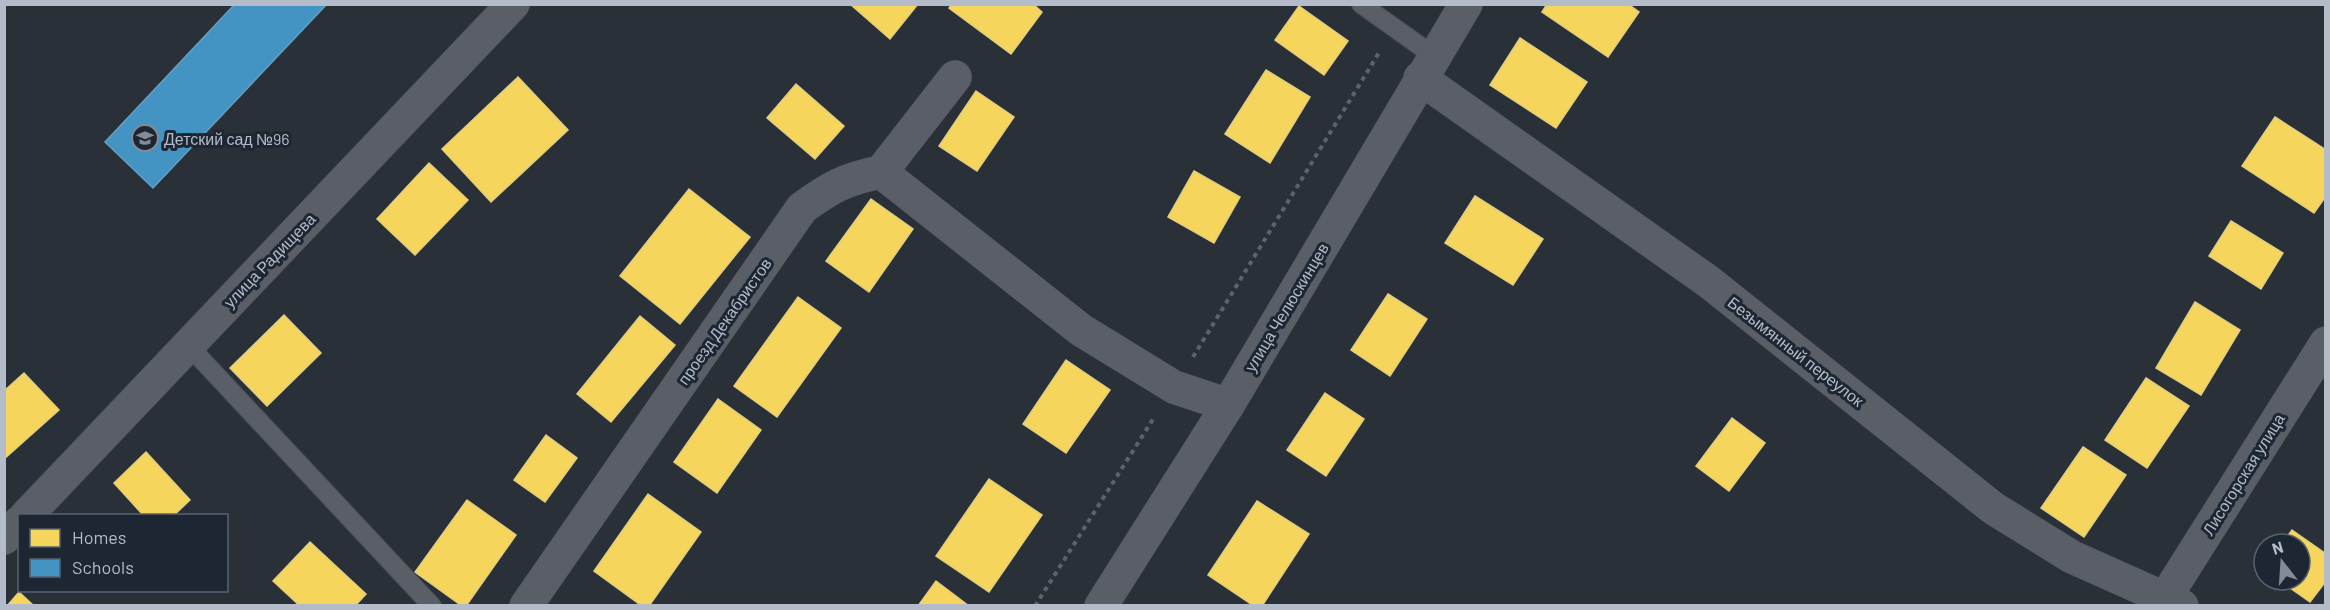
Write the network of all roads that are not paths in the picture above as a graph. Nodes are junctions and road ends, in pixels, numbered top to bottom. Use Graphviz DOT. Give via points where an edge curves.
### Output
graph roads {
  1 [pos="513,4"];
  2 [pos="1361,4"];
  3 [pos="1466,4"];
  4 [pos="1427,67"];
  5 [pos="955,77"];
  6 [pos="881,172"];
  7 [pos="2325,343"];
  8 [pos="188,345"];
  9 [pos="1228,405"];
  10 [pos="28,514"];
  11 [pos="18,524"];
  12 [pos="4,538"];
  13 [pos="2169,603"];
  14 [pos="432,606"];
  15 [pos="526,606"];
  16 [pos="1101,606"];
  1 -- 8 [label="street, улица Радищева"];
  2 -- 4 [label="lane" via="1395,26"];
  3 -- 4 [label="street, улица Челюскинцев"];
  4 -- 9 [label="street, улица Челюскинцев"];
  4 -- 13 [label="street, Безымянный переулок" via="1709,282 1993,508 2072,557"];
  5 -- 6 [label="street"];
  6 -- 9 [label="street" via="1081,330 1174,387"];
  6 -- 15 [label="street, проезд Декабристов" via="832,186 802,208"];
  7 -- 13 [label="street, Лисогорская улица"];
  8 -- 10 [label="street, улица Радищева"];
  8 -- 14 [label="lane"];
  9 -- 16 [label="street, улица Челюскинцев"];
  11 -- 12 [label="street"];
}
